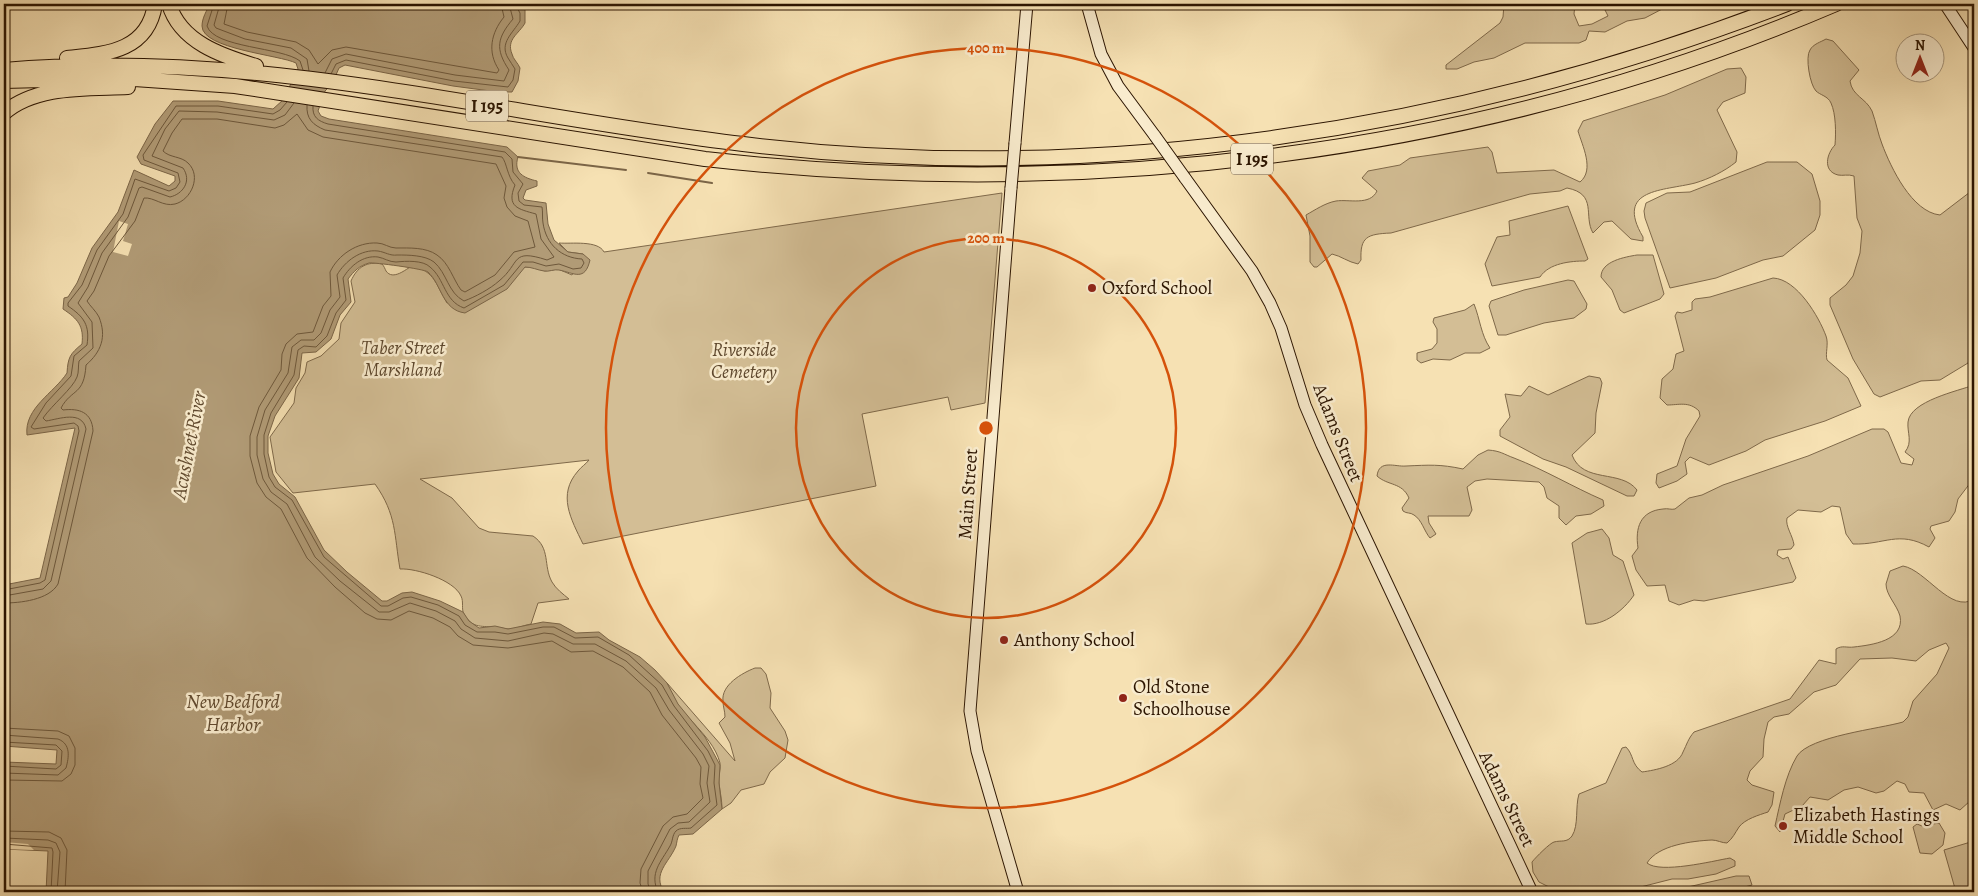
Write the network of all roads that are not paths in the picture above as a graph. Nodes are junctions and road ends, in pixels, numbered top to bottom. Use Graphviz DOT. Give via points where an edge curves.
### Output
graph roads {
  1 [pos="155,4"];
  2 [pos="169,4"];
  3 [pos="1027,4"];
  4 [pos="1087,4"];
  5 [pos="1787,4"];
  6 [pos="1836,4"];
  7 [pos="1944,4"];
  8 [pos="1974,48"];
  9 [pos="4,69"];
  10 [pos="285,76"];
  11 [pos="4,81"];
  12 [pos="224,84"];
  13 [pos="4,113"];
  14 [pos="1018,892"];
  15 [pos="1532,892"];
  1 -- 9 [label="highway" via="142,33 118,50"];
  2 -- 10 [label="highway" via="180,26 202,45 229,58"];
  3 -- 14 [label="main road, Main Street, bridge" via="970,711 978,757"];
  4 -- 15 [label="main road, Adams Street, bridge" via="1101,54 1118,86 1252,271 1270,303 1324,450"];
  5 -- 10 [label="highway, I 195" via="1663,48 1545,83 1398,117 1252,142 1124,153 930,156 762,146"];
  6 -- 12 [label="highway, I 195" via="1759,35 1659,69 1510,111 1390,137 1262,158 1094,173 940,176 788,168 705,159"];
  7 -- 8 [label="main road"];
  9 -- 10 [label="highway, I 195" via="141,66"];
  11 -- 12 [label="highway, I 195" via="108,78"];
  12 -- 13 [label="highway" via="54,92 23,101"];
}
